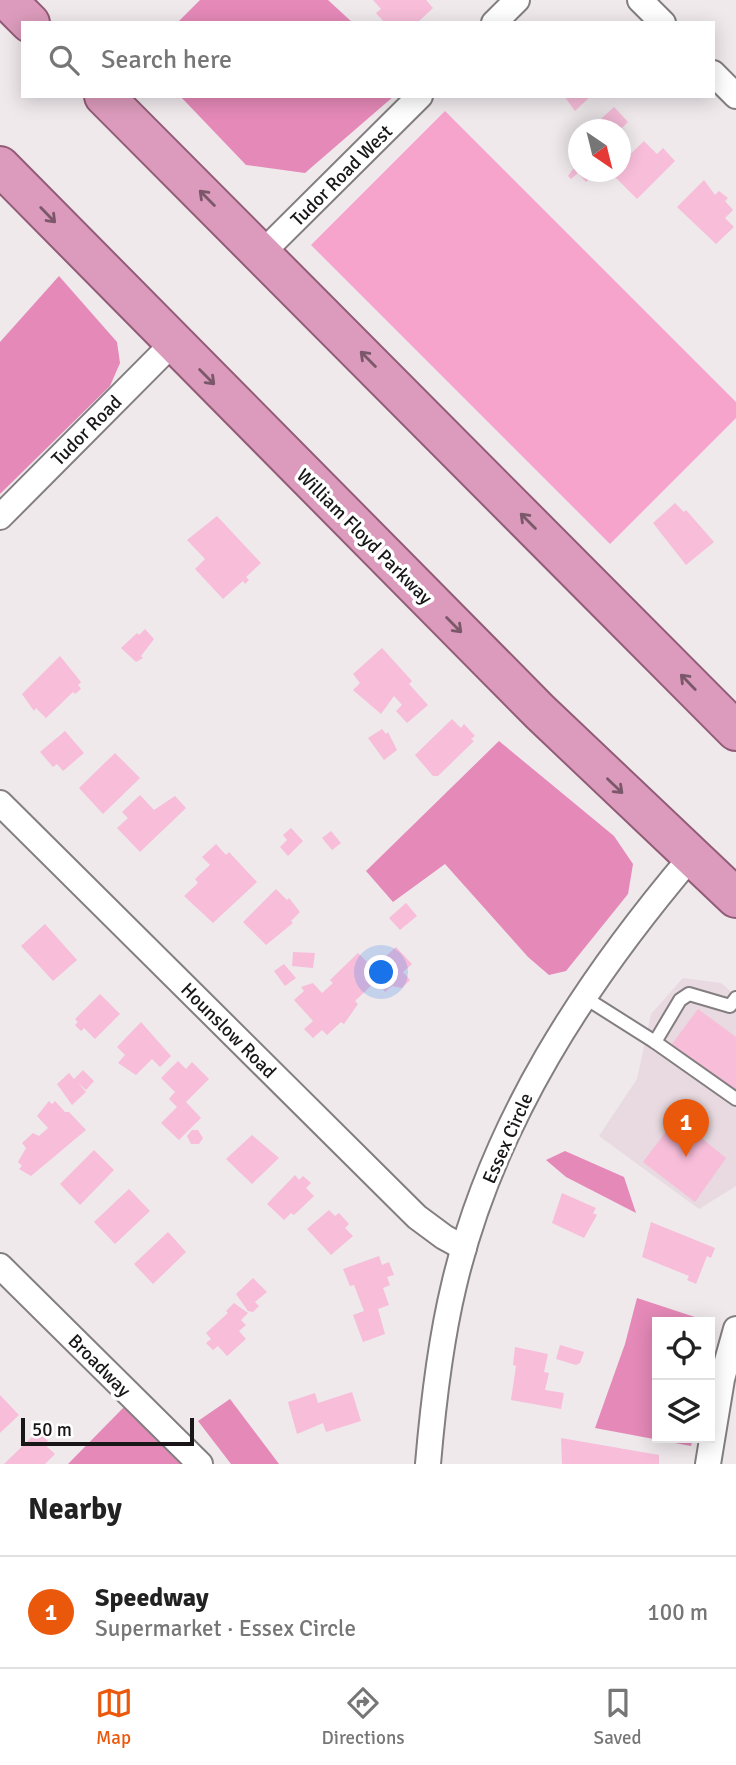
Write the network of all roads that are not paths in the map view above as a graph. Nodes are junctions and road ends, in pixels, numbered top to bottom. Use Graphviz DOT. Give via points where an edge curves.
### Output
graph roads {
  1 [pos="8,0"];
  2 [pos="517,0"];
  3 [pos="640,0"];
  4 [pos="28,21"];
  5 [pos="496,21"];
  6 [pos="661,21"];
  7 [pos="0,25"];
  8 [pos="21,42"];
  9 [pos="715,75"];
  10 [pos="736,96"];
  11 [pos="106,98"];
  12 [pos="418,98"];
  13 [pos="0,166"];
  14 [pos="262,253"];
  15 [pos="173,343"];
  16 [pos="0,517"];
  17 [pos="736,731"];
  18 [pos="0,803"];
  19 [pos="691,857"];
  20 [pos="736,898"];
  21 [pos="584,997"];
  22 [pos="736,998"];
  23 [pos="655,1042"];
  24 [pos="736,1099"];
  25 [pos="464,1248"];
  26 [pos="0,1266"];
  27 [pos="736,1329"];
  28 [pos="200,1464"];
  29 [pos="428,1464"];
  30 [pos="708,1464"];
  1 -- 4 [label="highway"];
  2 -- 5 [label="street"];
  3 -- 6 [label="street"];
  7 -- 8 [label="highway"];
  9 -- 10 [label="street"];
  14 -- 11 [label="highway, one-way"];
  12 -- 14 [label="street, Tudor Road West"];
  13 -- 15 [label="highway, William Floyd Parkway, one-way"];
  17 -- 14 [label="highway, one-way"];
  15 -- 16 [label="street, Tudor Road"];
  15 -- 19 [label="highway, William Floyd Parkway, one-way"];
  18 -- 25 [label="street, Hounslow Road" via="417,1217"];
  19 -- 20 [label="highway, William Floyd Parkway"];
  19 -- 21 [label="street, Essex Circle"];
  21 -- 23 [label="lane"];
  21 -- 25 [label="street, Essex Circle" via="524,1098"];
  22 -- 23 [label="lane" via="730,1006 690,994 680,1000"];
  23 -- 24 [label="lane"];
  25 -- 29 [label="street, Essex Circle" via="446,1323"];
  26 -- 28 [label="street, Broadway"];
  27 -- 30 [label="street" via="722,1379"];
}
